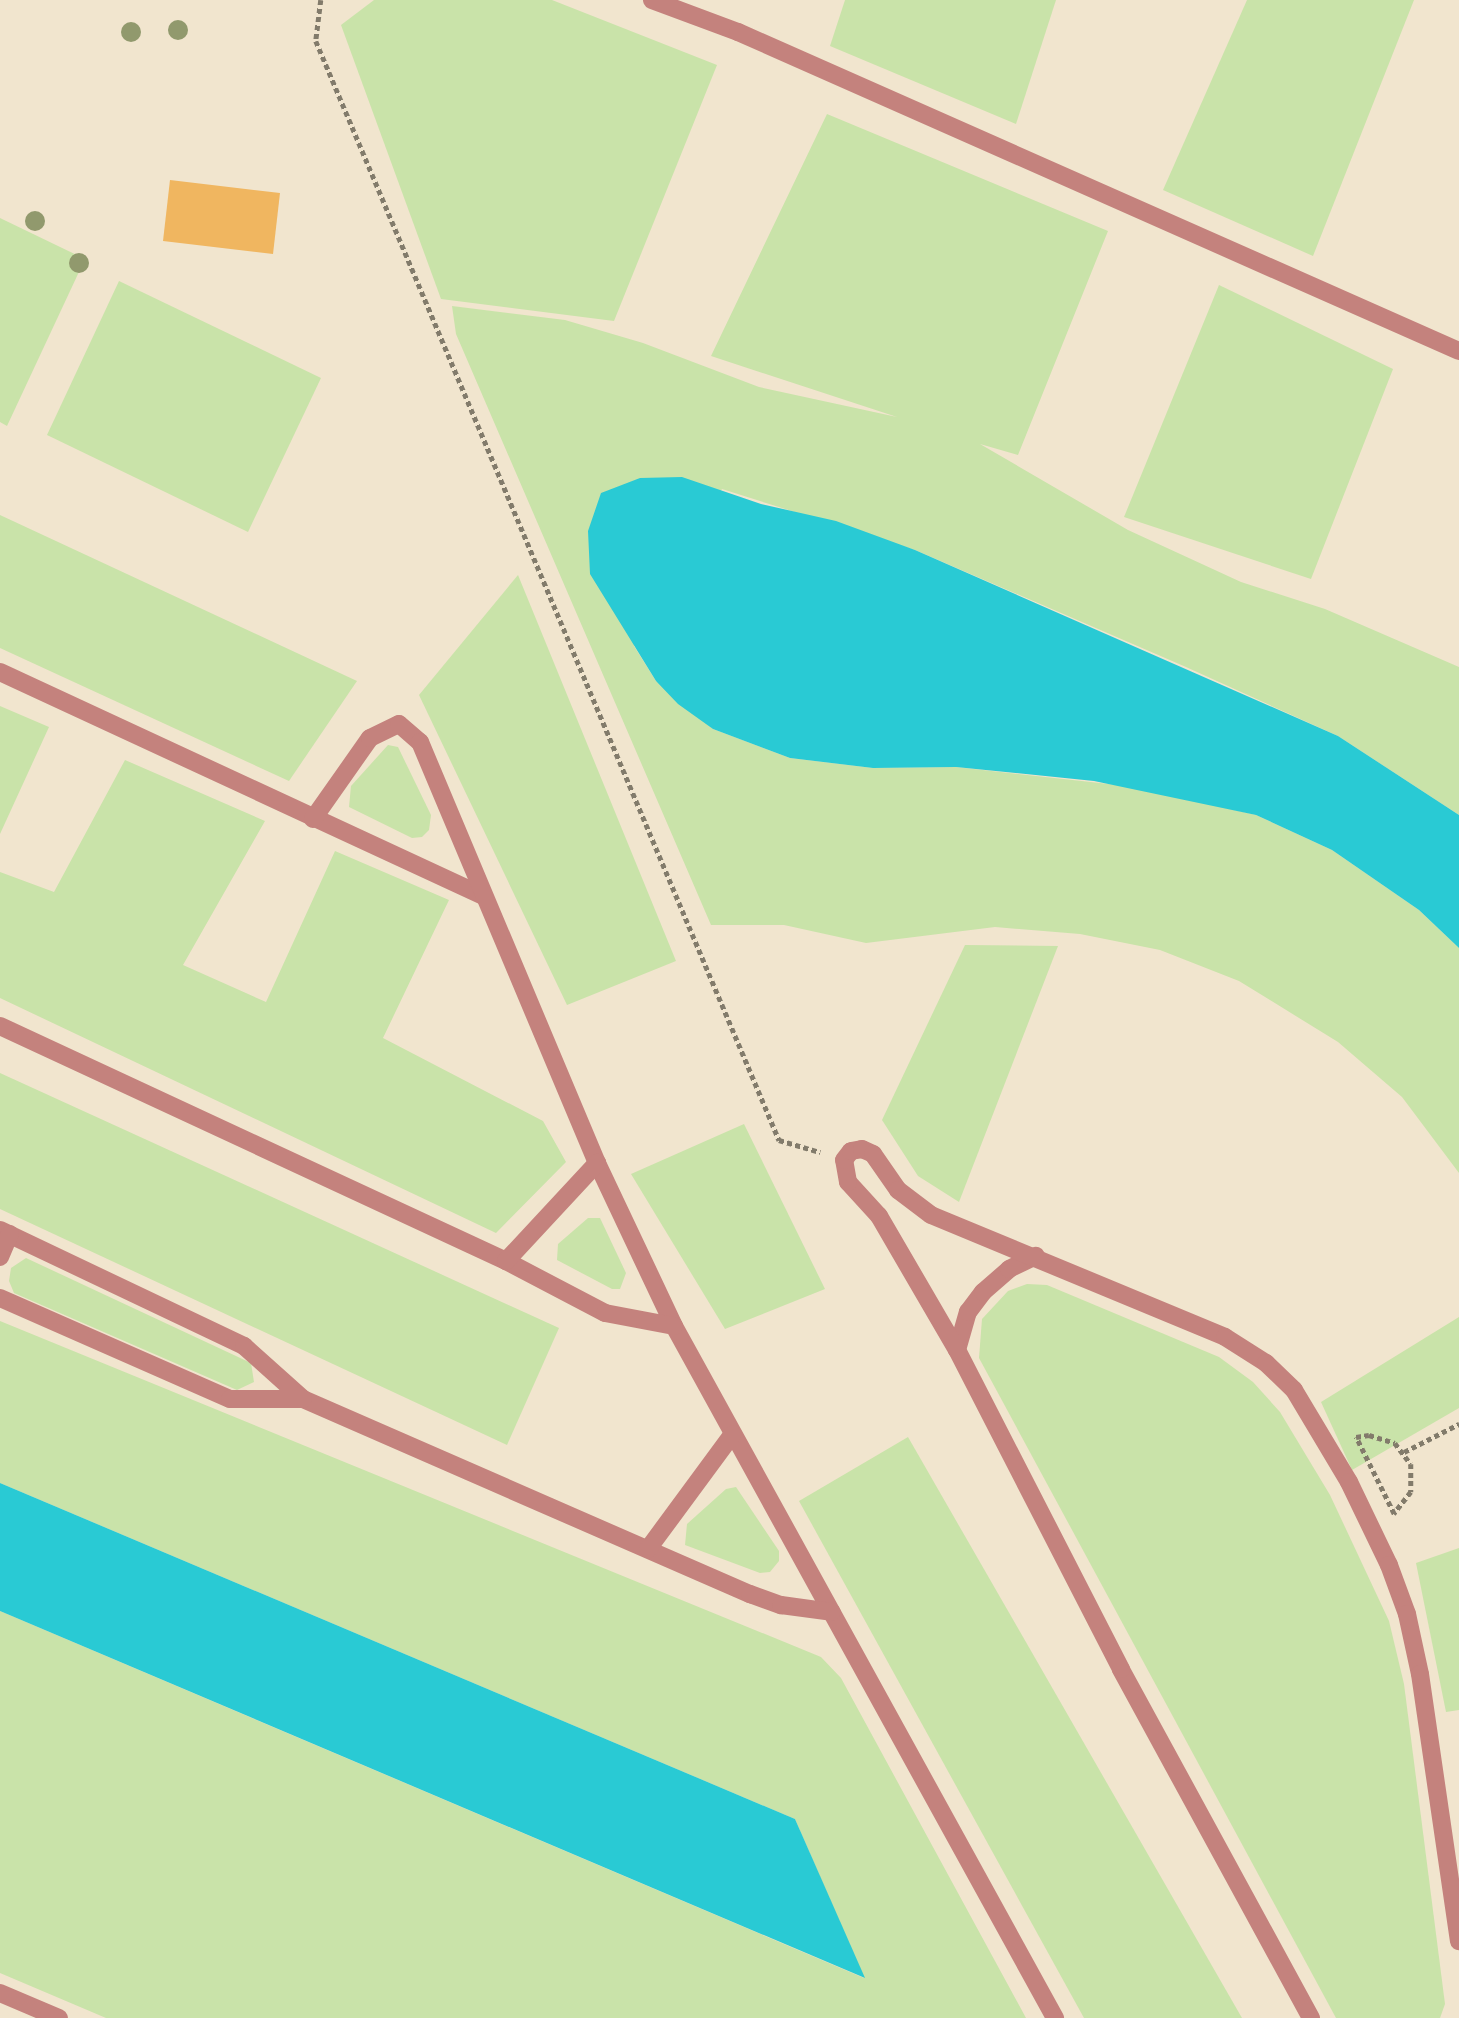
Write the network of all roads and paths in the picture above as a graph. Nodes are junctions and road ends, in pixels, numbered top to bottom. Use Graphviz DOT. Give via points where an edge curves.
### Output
graph roads {
  1 [pos="321,0"];
  2 [pos="652,0"];
  3 [pos="1459,351"];
  4 [pos="0,671"];
  5 [pos="313,819"];
  6 [pos="481,895"];
  7 [pos="0,1026"];
  8 [pos="844,1160"];
  9 [pos="597,1163"];
  10 [pos="5,1232"];
  11 [pos="1036,1256"];
  12 [pos="0,1257"];
  13 [pos="506,1261"];
  14 [pos="0,1298"];
  15 [pos="674,1326"];
  16 [pos="957,1350"];
  17 [pos="303,1399"];
  18 [pos="1459,1423"];
  19 [pos="732,1435"];
  20 [pos="1404,1452"];
  21 [pos="648,1549"];
  22 [pos="832,1612"];
  23 [pos="1459,1941"];
  24 [pos="0,1993"];
  25 [pos="59,2018"];
  26 [pos="1055,2018"];
  27 [pos="1311,2018"];
  1 -- 8 [label="path" via="316,41 779,1140"];
  2 -- 3 [label="street" via="738,32"];
  4 -- 5 [label="street"];
  5 -- 6 [label="street"];
  5 -- 6 [label="street" via="370,738 399,724 420,742"];
  6 -- 9 [label="street"];
  7 -- 13 [label="street"];
  8 -- 11 [label="street" via="851,1151 873,1154 898,1190 931,1215"];
  8 -- 16 [label="street" via="848,1182 879,1216"];
  9 -- 13 [label="street"];
  9 -- 15 [label="street"];
  10 -- 12 [label="street"];
  10 -- 17 [label="street" via="244,1346"];
  11 -- 16 [label="street" via="1009,1269 983,1292 968,1312"];
  11 -- 23 [label="street" via="1226,1337 1266,1363 1294,1390 1349,1482 1407,1614"];
  13 -- 15 [label="street" via="605,1312"];
  14 -- 17 [label="street" via="230,1399"];
  15 -- 19 [label="street"];
  16 -- 27 [label="street" via="1121,1669"];
  17 -- 21 [label="street"];
  18 -- 20 [label="path"];
  19 -- 21 [label="street"];
  19 -- 22 [label="street"];
  20 -- 20 [label="path" via="1382,1436 1356,1437 1394,1514 1404,1504 1413,1478"];
  21 -- 22 [label="street" via="781,1605"];
  22 -- 26 [label="street"];
  24 -- 25 [label="street"];
}
